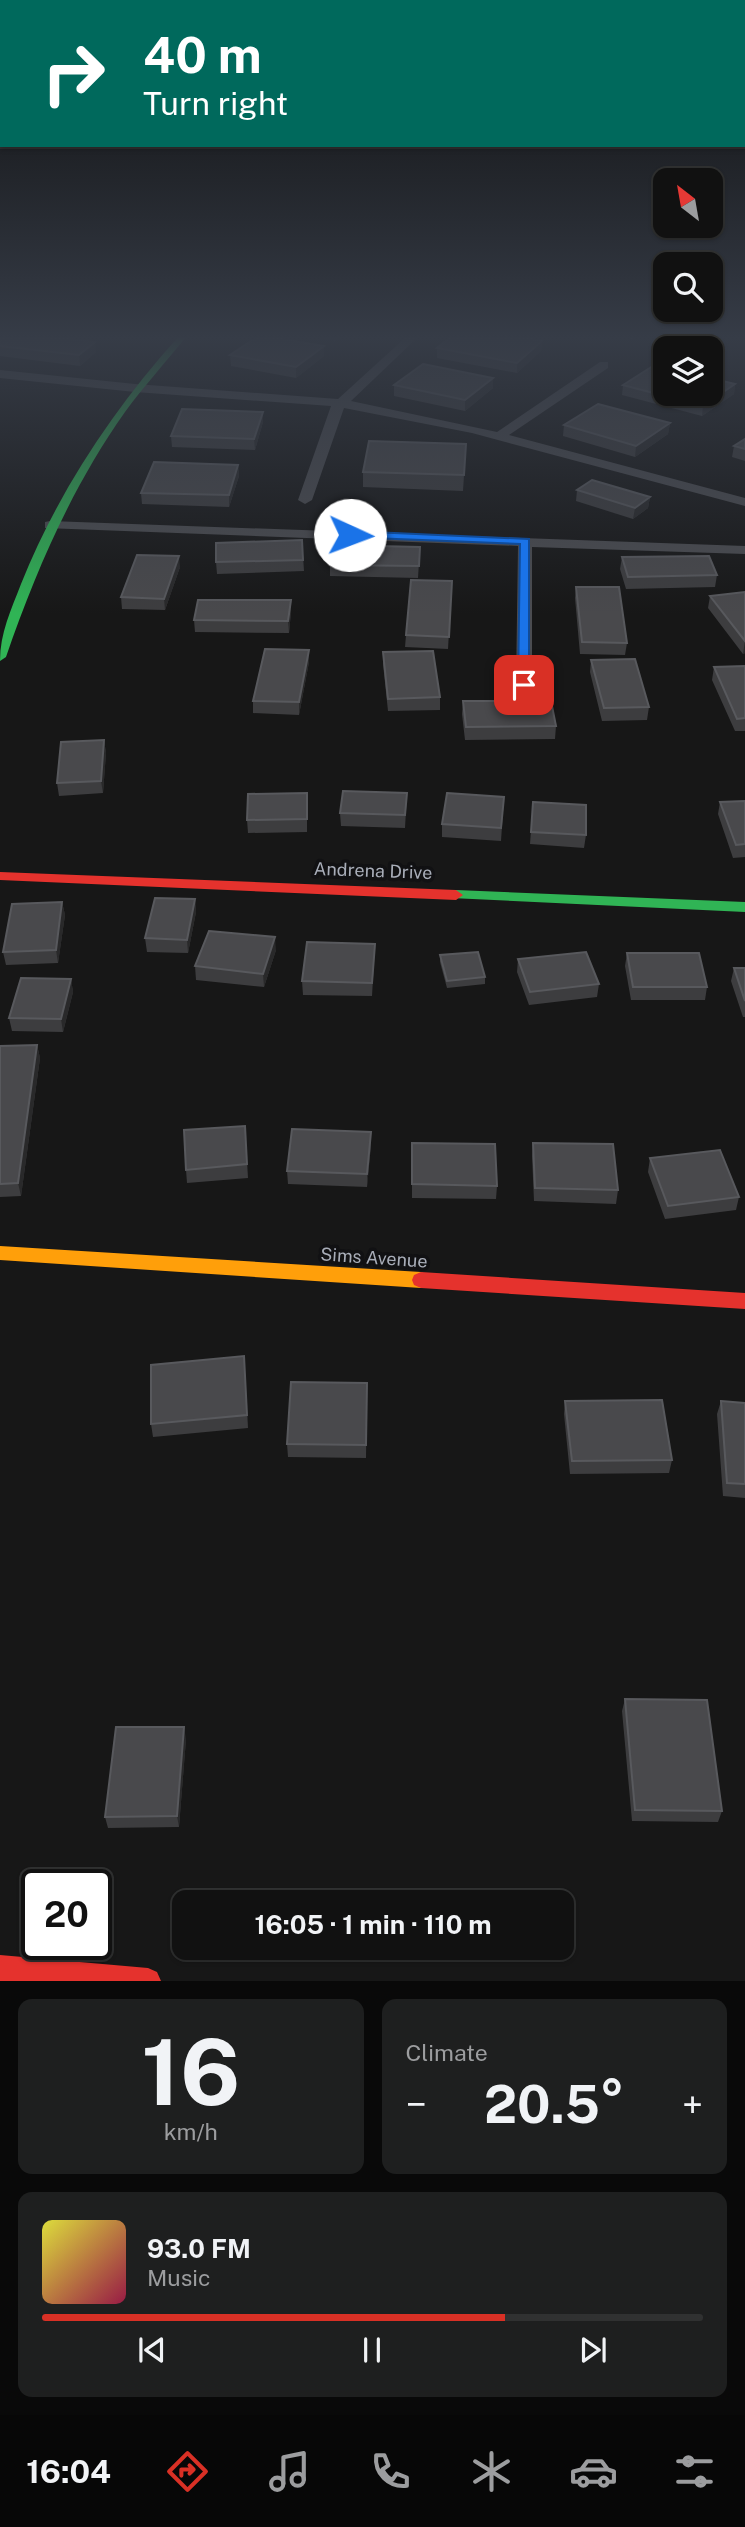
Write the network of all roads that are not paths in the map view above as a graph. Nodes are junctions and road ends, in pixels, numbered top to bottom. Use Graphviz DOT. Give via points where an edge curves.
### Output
graph roads {
  1 [pos="105,429"];
  2 [pos="327,429"];
  3 [pos="471,429"];
  4 [pos="508,429"];
  5 [pos="498,436"];
  6 [pos="304,500"];
  7 [pos="745,502"];
  8 [pos="50,525"];
  9 [pos="525,541"];
  10 [pos="745,550"];
  11 [pos="0,657"];
  12 [pos="524,685"];
  13 [pos="0,876"];
  14 [pos="745,907"];
  15 [pos="0,1253"];
  16 [pos="745,1301"];
  17 [pos="0,1968"];
  18 [pos="148,1981"];
  1 -- 8 [label="street"];
  2 -- 6 [label="lane"];
  3 -- 5 [label="lane"];
  4 -- 5 [label="lane"];
  5 -- 7 [label="lane"];
  8 -- 9 [label="lane"];
  8 -- 11 [label="street"];
  9 -- 10 [label="lane"];
  9 -- 12 [label="lane"];
  13 -- 14 [label="street, Andrena Drive"];
  15 -- 16 [label="street, Sims Avenue"];
  17 -- 18 [label="street"];
}
